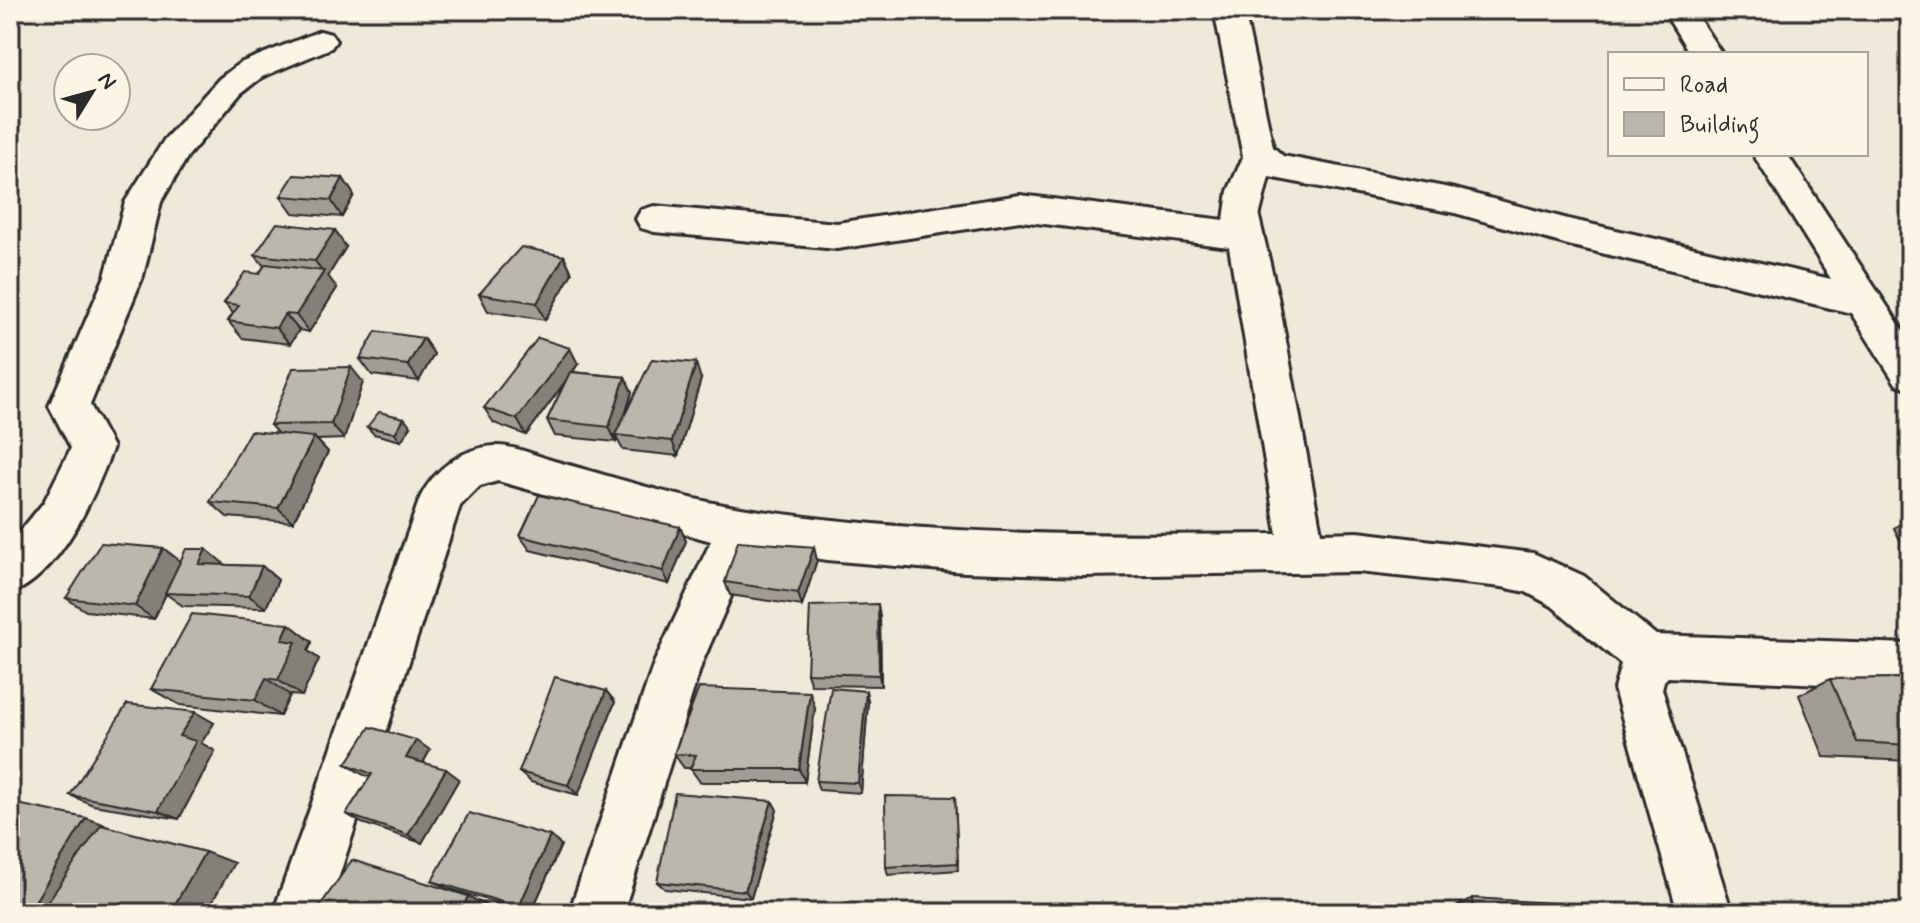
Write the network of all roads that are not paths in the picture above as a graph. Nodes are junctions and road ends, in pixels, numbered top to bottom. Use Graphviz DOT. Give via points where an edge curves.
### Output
graph roads {
  1 [pos="1229,10"];
  2 [pos="1678,10"];
  3 [pos="320,41"];
  4 [pos="1705,52"];
  5 [pos="1771,156"];
  6 [pos="1260,157"];
  7 [pos="654,219"];
  8 [pos="1245,236"];
  9 [pos="1863,301"];
  10 [pos="1910,373"];
  11 [pos="739,529"];
  12 [pos="1302,551"];
  13 [pos="10,574"];
  14 [pos="1653,661"];
  15 [pos="1910,666"];
  16 [pos="300,913"];
  17 [pos="596,913"];
  18 [pos="1705,913"];
  1 -- 6 [label="street"];
  2 -- 4 [label="street"];
  3 -- 13 [label="street" via="251,70 230,86 176,148 143,202 124,276 69,406 92,447 76,491 41,545"];
  5 -- 9 [label="street"];
  6 -- 8 [label="street" via="1245,191"];
  6 -- 9 [label="street" via="1296,172 1455,201"];
  7 -- 8 [label="street" via="837,236 1020,208"];
  8 -- 12 [label="street"];
  9 -- 10 [label="street"];
  11 -- 12 [label="street" via="965,552 1084,556"];
  11 -- 16 [label="street" via="498,463 452,481 441,498"];
  11 -- 17 [label="street" via="678,663"];
  12 -- 14 [label="street" via="1358,552 1533,573 1568,591"];
  14 -- 15 [label="street" via="1661,655"];
  14 -- 18 [label="street" via="1643,668 1638,689"];
}
